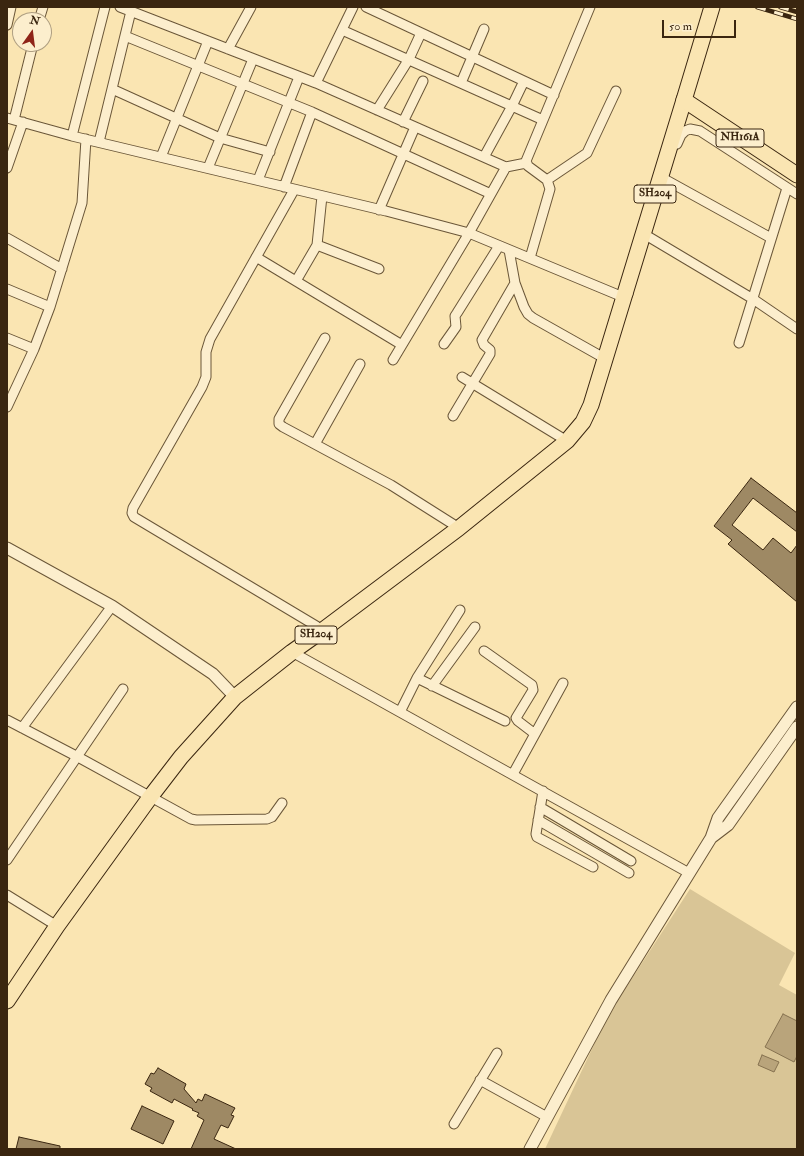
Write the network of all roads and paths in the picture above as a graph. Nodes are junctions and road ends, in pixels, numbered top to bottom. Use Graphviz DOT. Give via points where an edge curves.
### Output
graph roads {
  1 [pos="12,7"];
  2 [pos="105,7"];
  3 [pos="120,7"];
  4 [pos="250,7"];
  5 [pos="353,7"];
  6 [pos="366,7"];
  7 [pos="590,7"];
  8 [pos="712,7"];
  9 [pos="131,11"];
  10 [pos="7,25"];
  11 [pos="484,29"];
  12 [pos="342,30"];
  13 [pos="421,33"];
  14 [pos="125,36"];
  15 [pos="208,41"];
  16 [pos="228,49"];
  17 [pos="31,52"];
  18 [pos="473,57"];
  19 [pos="253,59"];
  20 [pos="409,60"];
  21 [pos="198,66"];
  22 [pos="299,77"];
  23 [pos="423,81"];
  24 [pos="524,81"];
  25 [pos="316,83"];
  26 [pos="461,83"];
  27 [pos="243,84"];
  28 [pos="112,89"];
  29 [pos="616,90"];
  30 [pos="554,95"];
  31 [pos="684,100"];
  32 [pos="288,102"];
  33 [pos="512,106"];
  34 [pos="377,110"];
  35 [pos="312,112"];
  36 [pos="176,118"];
  37 [pos="14,120"];
  38 [pos="543,120"];
  39 [pos="403,122"];
  40 [pos="415,127"];
  41 [pos="72,136"];
  42 [pos="220,138"];
  43 [pos="86,139"];
  44 [pos="99,142"];
  45 [pos="270,152"];
  46 [pos="403,154"];
  47 [pos="161,157"];
  48 [pos="484,157"];
  49 [pos="526,163"];
  50 [pos="506,167"];
  51 [pos="7,168"];
  52 [pos="208,168"];
  53 [pos="797,176"];
  54 [pos="258,180"];
  55 [pos="547,180"];
  56 [pos="666,180"];
  57 [pos="284,187"];
  58 [pos="787,188"];
  59 [pos="294,190"];
  60 [pos="491,194"];
  61 [pos="797,194"];
  62 [pos="322,196"];
  63 [pos="379,210"];
  64 [pos="469,233"];
  65 [pos="648,237"];
  66 [pos="7,238"];
  67 [pos="771,238"];
  68 [pos="317,245"];
  69 [pos="499,246"];
  70 [pos="509,250"];
  71 [pos="256,257"];
  72 [pos="530,258"];
  73 [pos="62,269"];
  74 [pos="379,269"];
  75 [pos="296,281"];
  76 [pos="515,283"];
  77 [pos="7,289"];
  78 [pos="625,292"];
  79 [pos="753,299"];
  80 [pos="50,307"];
  81 [pos="797,329"];
  82 [pos="7,338"];
  83 [pos="325,338"];
  84 [pos="739,343"];
  85 [pos="402,344"];
  86 [pos="444,344"];
  87 [pos="34,349"];
  88 [pos="604,358"];
  89 [pos="392,360"];
  90 [pos="360,364"];
  91 [pos="462,377"];
  92 [pos="472,383"];
  93 [pos="7,407"];
  94 [pos="453,416"];
  95 [pos="567,441"];
  96 [pos="315,444"];
  97 [pos="459,528"];
  98 [pos="7,548"];
  99 [pos="112,606"];
  100 [pos="460,610"];
  101 [pos="475,627"];
  102 [pos="323,630"];
  103 [pos="484,651"];
  104 [pos="292,652"];
  105 [pos="417,678"];
  106 [pos="563,683"];
  107 [pos="432,686"];
  108 [pos="123,689"];
  109 [pos="235,697"];
  110 [pos="797,707"];
  111 [pos="400,712"];
  112 [pos="7,720"];
  113 [pos="505,721"];
  114 [pos="797,727"];
  115 [pos="22,728"];
  116 [pos="535,734"];
  117 [pos="773,740"];
  118 [pos="783,747"];
  119 [pos="78,756"];
  120 [pos="513,774"];
  121 [pos="543,791"];
  122 [pos="151,796"];
  123 [pos="282,803"];
  124 [pos="540,807"];
  125 [pos="538,820"];
  126 [pos="712,838"];
  127 [pos="7,860"];
  128 [pos="631,861"];
  129 [pos="593,867"];
  130 [pos="629,873"];
  131 [pos="689,873"];
  132 [pos="7,896"];
  133 [pos="57,926"];
  134 [pos="7,1001"];
  135 [pos="497,1053"];
  136 [pos="480,1080"];
  137 [pos="547,1117"];
  138 [pos="454,1124"];
  139 [pos="530,1149"];
  1 -- 10 [label="street"];
  2 -- 41 [label="street"];
  3 -- 9 [label="street"];
  4 -- 16 [label="street"];
  5 -- 12 [label="street"];
  6 -- 13 [label="street"];
  7 -- 30 [label="street"];
  8 -- 31 [label="main road"];
  9 -- 14 [label="street"];
  9 -- 15 [label="street"];
  11 -- 18 [label="street"];
  12 -- 20 [label="street"];
  12 -- 25 [label="street"];
  13 -- 18 [label="street"];
  13 -- 20 [label="street"];
  14 -- 21 [label="street"];
  14 -- 28 [label="street"];
  15 -- 16 [label="street"];
  15 -- 21 [label="street"];
  16 -- 19 [label="street"];
  17 -- 37 [label="street"];
  18 -- 24 [label="street"];
  18 -- 26 [label="street"];
  19 -- 22 [label="street"];
  19 -- 27 [label="street"];
  20 -- 26 [label="street"];
  20 -- 34 [label="street"];
  21 -- 27 [label="street"];
  21 -- 36 [label="street"];
  22 -- 25 [label="street"];
  22 -- 32 [label="street"];
  23 -- 39 [label="street"];
  24 -- 30 [label="street"];
  24 -- 33 [label="street"];
  25 -- 34 [label="street"];
  26 -- 33 [label="street"];
  27 -- 32 [label="street"];
  27 -- 42 [label="street"];
  28 -- 36 [label="street"];
  28 -- 44 [label="street"];
  29 -- 55 [label="street" via="587,153"];
  30 -- 38 [label="street"];
  31 -- 53 [label="main road, NH161A"];
  31 -- 78 [label="main road, SH204"];
  32 -- 35 [label="street"];
  32 -- 45 [label="street"];
  33 -- 38 [label="street"];
  33 -- 48 [label="street"];
  34 -- 39 [label="street"];
  35 -- 46 [label="street"];
  35 -- 57 [label="street"];
  36 -- 42 [label="street"];
  36 -- 47 [label="street"];
  37 -- 41 [label="street"];
  37 -- 51 [label="street"];
  38 -- 49 [label="street"];
  39 -- 40 [label="street"];
  40 -- 46 [label="street"];
  40 -- 48 [label="street"];
  41 -- 43 [label="street"];
  42 -- 45 [label="street"];
  42 -- 52 [label="street"];
  43 -- 44 [label="street"];
  43 -- 73 [label="street" via="82,203"];
  44 -- 47 [label="street"];
  45 -- 54 [label="street"];
  46 -- 60 [label="street"];
  46 -- 63 [label="street"];
  47 -- 52 [label="street"];
  48 -- 50 [label="street"];
  49 -- 50 [label="street"];
  49 -- 55 [label="street"];
  50 -- 60 [label="street"];
  52 -- 54 [label="street"];
  54 -- 57 [label="street"];
  55 -- 72 [label="street" via="550,189"];
  56 -- 58 [label="street" via="680,135 695,129"];
  56 -- 65 [label="street"];
  56 -- 67 [label="street"];
  57 -- 59 [label="street"];
  58 -- 61 [label="street"];
  58 -- 67 [label="street"];
  59 -- 62 [label="street"];
  59 -- 71 [label="street"];
  60 -- 64 [label="street"];
  62 -- 63 [label="street"];
  62 -- 68 [label="street"];
  63 -- 64 [label="street"];
  64 -- 69 [label="street"];
  64 -- 85 [label="street"];
  65 -- 78 [label="street" via="630,293"];
  65 -- 79 [label="street"];
  66 -- 73 [label="street"];
  67 -- 79 [label="street"];
  68 -- 74 [label="street"];
  68 -- 75 [label="street"];
  69 -- 70 [label="street"];
  69 -- 86 [label="street" via="455,316 456,328"];
  70 -- 72 [label="street"];
  70 -- 76 [label="street"];
  71 -- 75 [label="street"];
  71 -- 102 [label="street" via="210,339 206,352 206,377 202,387 132,513"];
  72 -- 78 [label="street"];
  73 -- 80 [label="street"];
  75 -- 85 [label="street"];
  76 -- 88 [label="street" via="528,314"];
  76 -- 92 [label="street" via="482,340 490,354"];
  77 -- 80 [label="street"];
  78 -- 88 [label="main road, SH204"];
  79 -- 81 [label="street"];
  79 -- 84 [label="street"];
  80 -- 87 [label="street"];
  82 -- 87 [label="street"];
  83 -- 96 [label="street" via="278,421 284,428"];
  85 -- 89 [label="street"];
  87 -- 93 [label="street"];
  88 -- 95 [label="main road, SH204" via="584,422"];
  90 -- 96 [label="street"];
  91 -- 92 [label="street"];
  92 -- 94 [label="street"];
  92 -- 95 [label="street"];
  95 -- 97 [label="main road, SH204"];
  96 -- 97 [label="street" via="390,485"];
  97 -- 102 [label="main road, SH204"];
  98 -- 99 [label="street"];
  99 -- 109 [label="street" via="213,674"];
  99 -- 115 [label="street"];
  100 -- 105 [label="street"];
  101 -- 107 [label="street"];
  102 -- 104 [label="main road, SH204"];
  103 -- 116 [label="street" via="532,685 533,690 516,718"];
  104 -- 109 [label="main road, SH204"];
  104 -- 111 [label="street"];
  105 -- 107 [label="street"];
  105 -- 111 [label="street"];
  106 -- 116 [label="street"];
  107 -- 113 [label="street"];
  108 -- 119 [label="street"];
  109 -- 122 [label="main road, SH204" via="181,757"];
  110 -- 117 [label="street"];
  111 -- 120 [label="street"];
  112 -- 115 [label="street"];
  114 -- 118 [label="street"];
  115 -- 119 [label="street"];
  116 -- 120 [label="street"];
  117 -- 118 [label="street"];
  117 -- 126 [label="street" via="718,818"];
  118 -- 126 [label="street" via="728,825"];
  119 -- 122 [label="street"];
  119 -- 127 [label="street"];
  120 -- 121 [label="street"];
  121 -- 124 [label="street"];
  121 -- 131 [label="street"];
  122 -- 123 [label="street" via="186,817 196,820 267,819 272,817"];
  122 -- 133 [label="main road, SH204"];
  124 -- 125 [label="street"];
  124 -- 128 [label="street"];
  125 -- 129 [label="street" via="537,837"];
  125 -- 130 [label="street"];
  126 -- 131 [label="street"];
  131 -- 137 [label="street" via="611,1000"];
  132 -- 133 [label="street"];
  133 -- 134 [label="main road, SH204"];
  135 -- 136 [label="street"];
  136 -- 137 [label="street"];
  136 -- 138 [label="street"];
  137 -- 139 [label="street"];
}
